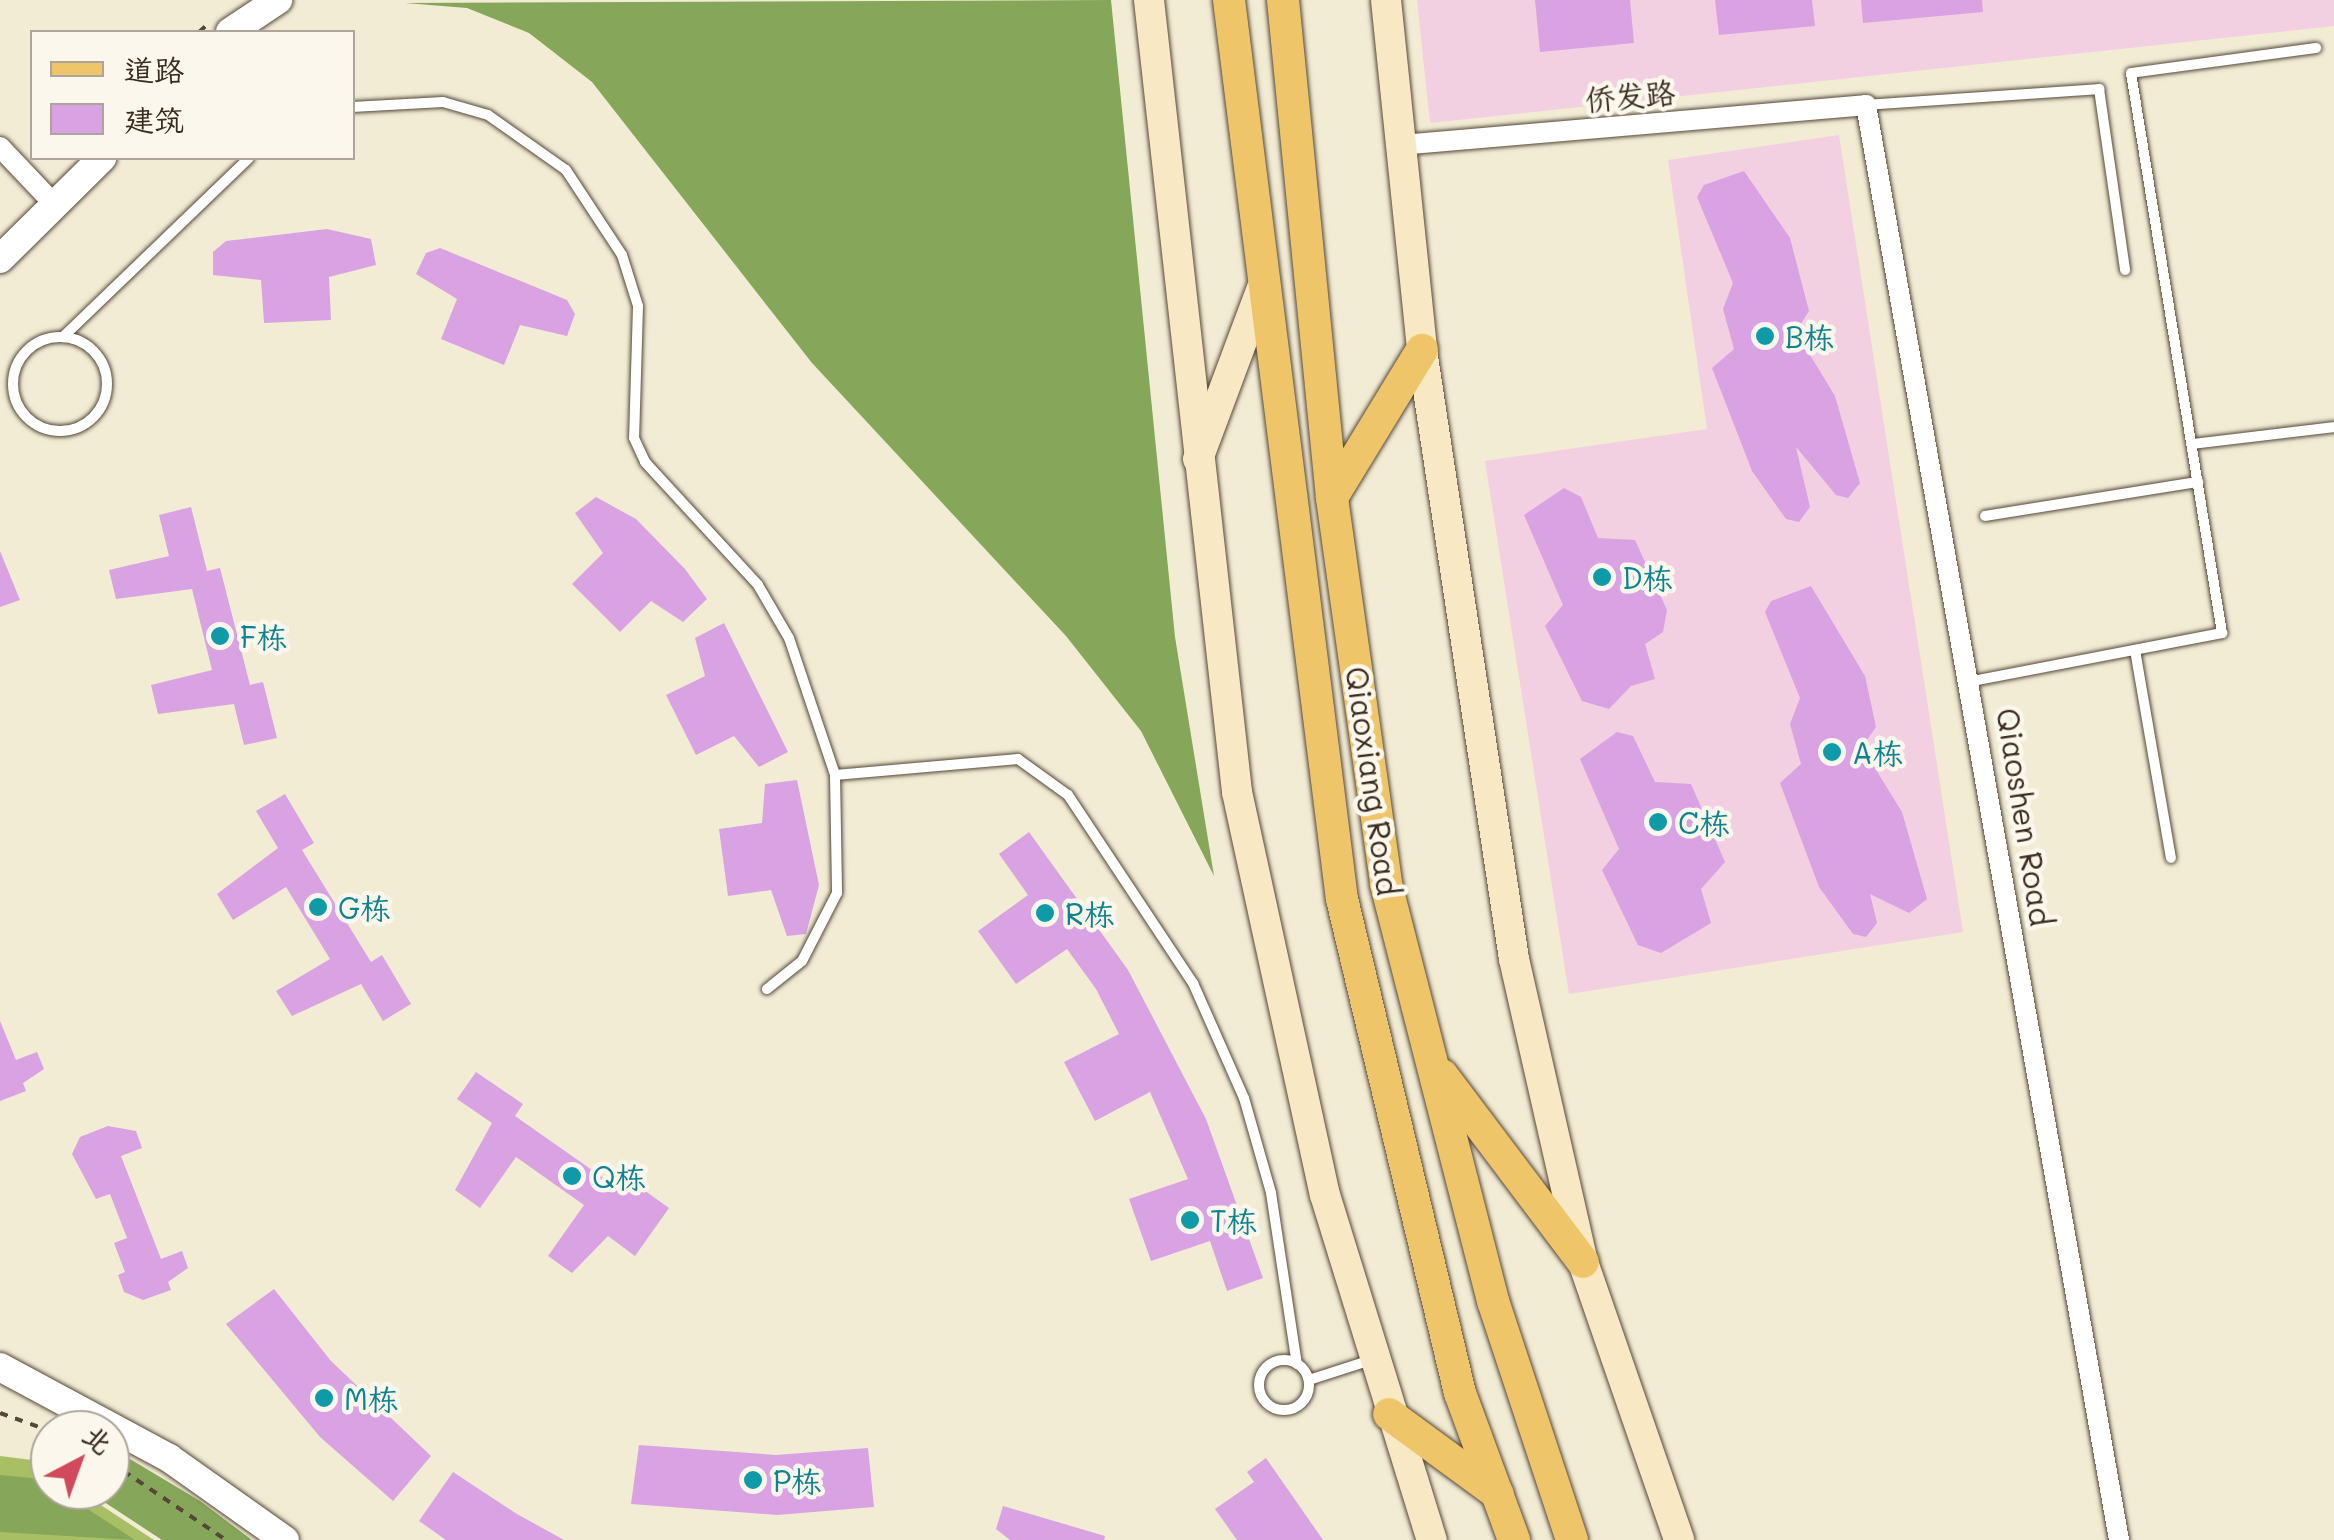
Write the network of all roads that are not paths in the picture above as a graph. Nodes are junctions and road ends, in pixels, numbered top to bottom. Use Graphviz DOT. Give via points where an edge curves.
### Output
graph roads {
  1 [pos="239,0"];
  2 [pos="278,0"];
  3 [pos="1149,0"];
  4 [pos="1229,0"];
  5 [pos="1283,0"];
  6 [pos="1386,0"];
  7 [pos="223,30"];
  8 [pos="233,30"];
  9 [pos="2316,48"];
  10 [pos="1293,101"];
  11 [pos="1866,105"];
  12 [pos="355,107"];
  13 [pos="1241,107"];
  14 [pos="1400,145"];
  15 [pos="0,147"];
  16 [pos="100,160"];
  17 [pos="247,160"];
  18 [pos="55,205"];
  19 [pos="0,260"];
  20 [pos="2125,270"];
  21 [pos="1262,288"];
  22 [pos="63,337"];
  23 [pos="1422,350"];
  24 [pos="0,380"];
  25 [pos="13,384"];
  26 [pos="2334,427"];
  27 [pos="2192,444"];
  28 [pos="1194,468"];
  29 [pos="2198,482"];
  30 [pos="1332,498"];
  31 [pos="1985,516"];
  32 [pos="2136,650"];
  33 [pos="1973,681"];
  34 [pos="835,775"];
  35 [pos="2171,858"];
  36 [pos="767,989"];
  37 [pos="1420,1038"];
  38 [pos="1583,1262"];
  39 [pos="1371,1360"];
  40 [pos="1297,1364"];
  41 [pos="0,1367"];
  42 [pos="1309,1380"];
  43 [pos="1389,1414"];
  44 [pos="1498,1495"];
  45 [pos="284,1540"];
  46 [pos="1432,1540"];
  47 [pos="1514,1540"];
  48 [pos="1572,1540"];
  49 [pos="1679,1540"];
  50 [pos="2119,1540"];
  1 -- 7 [label="street"];
  2 -- 8 [label="street"];
  3 -- 28 [label="main road"];
  4 -- 13 [label="main road, Qiaoxiang Road"];
  5 -- 10 [label="main road, Qiaoxiang Road"];
  6 -- 14 [label="main road"];
  9 -- 27 [label="lane" via="2131,72"];
  10 -- 13 [label="main road"];
  10 -- 30 [label="main road, Qiaoxiang Road"];
  11 -- 14 [label="street, 侨发路"];
  11 -- 20 [label="lane" via="2099,88"];
  11 -- 33 [label="street, Qiaoshen Road"];
  12 -- 34 [label="lane" via="442,102 488,116 554,160 602,215 638,306 634,438 645,462 758,585 788,638"];
  13 -- 21 [label="main road, Qiaoxiang Road"];
  14 -- 23 [label="main road"];
  15 -- 18 [label="street"];
  16 -- 18 [label="street"];
  17 -- 22 [label="lane"];
  18 -- 19 [label="street"];
  21 -- 28 [label="main road"];
  21 -- 44 [label="main road, Qiaoxiang Road" via="1342,899 1460,1392"];
  22 -- 25 [label="lane" via="30,348"];
  22 -- 25 [label="lane" via="85,344 106,372 94,418 71,430 46,429 22,412"];
  23 -- 30 [label="main road"];
  23 -- 38 [label="main road" via="1514,959"];
  24 -- 25 [label="lane"];
  26 -- 27 [label="lane"];
  27 -- 29 [label="lane"];
  28 -- 39 [label="main road" via="1268,960"];
  29 -- 31 [label="lane"];
  29 -- 32 [label="lane" via="2222,634"];
  30 -- 37 [label="main road, Qiaoxiang Road" via="1386,884"];
  32 -- 33 [label="lane"];
  32 -- 35 [label="lane"];
  33 -- 50 [label="street, Qiaoshen Road"];
  34 -- 36 [label="lane" via="837,894 802,961"];
  34 -- 40 [label="lane" via="1018,759 1068,795 1192,983 1244,1098 1271,1193"];
  37 -- 38 [label="main road" via="1466,1114 1545,1202"];
  37 -- 48 [label="main road, Qiaoxiang Road"];
  38 -- 49 [label="main road"];
  39 -- 42 [label="lane"];
  39 -- 43 [label="main road"];
  40 -- 42 [label="lane"];
  40 -- 42 [label="lane" via="1267,1366 1264,1401 1298,1407"];
  41 -- 45 [label="street" via="169,1458"];
  43 -- 44 [label="main road"];
  43 -- 46 [label="main road"];
  44 -- 47 [label="main road, Qiaoxiang Road"];
}
